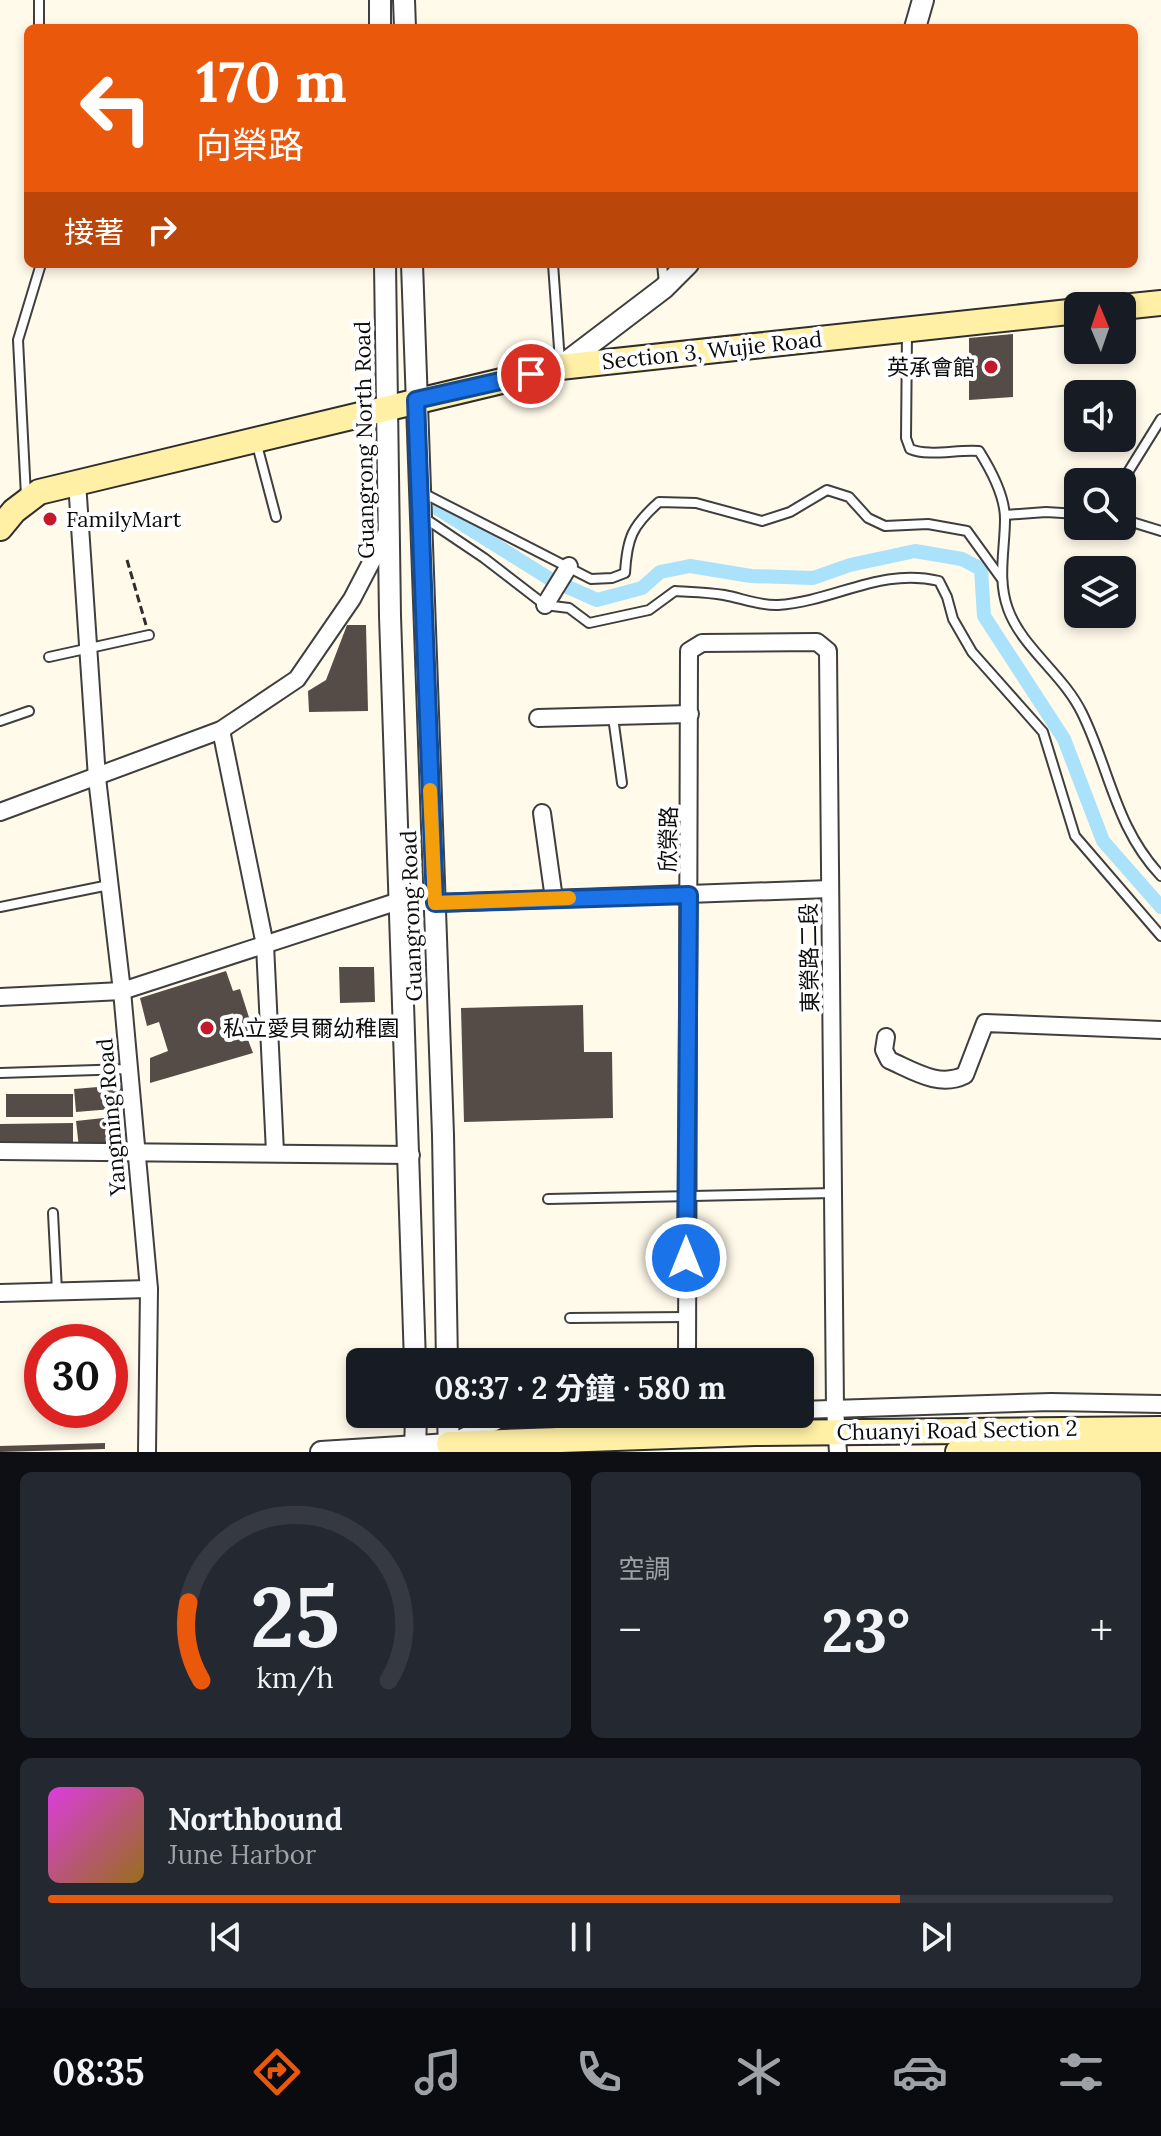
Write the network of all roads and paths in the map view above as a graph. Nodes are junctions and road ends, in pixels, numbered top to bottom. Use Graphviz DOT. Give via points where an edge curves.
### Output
graph roads {
  1 [pos="39,0"];
  2 [pos="380,0"];
  3 [pos="404,0"];
  4 [pos="923,0"];
  5 [pos="39,24"];
  6 [pos="380,24"];
  7 [pos="405,24"];
  8 [pos="916,24"];
  9 [pos="40,268"];
  10 [pos="385,268"];
  11 [pos="412,268"];
  12 [pos="553,268"];
  13 [pos="662,268"];
  14 [pos="684,268"];
  15 [pos="664,288"];
  16 [pos="1161,303"];
  17 [pos="1136,306"];
  18 [pos="1064,312"];
  19 [pos="907,329"];
  20 [pos="560,367"];
  21 [pos="416,400"];
  22 [pos="388,406"];
  23 [pos="1161,419"];
  24 [pos="255,440"];
  25 [pos="1131,468"];
  26 [pos="77,482"];
  27 [pos="421,492"];
  28 [pos="26,501"];
  29 [pos="1064,513"];
  30 [pos="1005,515"];
  31 [pos="276,517"];
  32 [pos="422,517"];
  33 [pos="1136,523"];
  34 [pos="391,526"];
  35 [pos="0,528"];
  36 [pos="1161,531"];
  37 [pos="127,560"];
  38 [pos="569,566"];
  39 [pos="1001,578"];
  40 [pos="545,605"];
  41 [pos="390,616"];
  42 [pos="149,635"];
  43 [pos="88,648"];
  44 [pos="689,651"];
  45 [pos="49,657"];
  46 [pos="29,711"];
  47 [pos="690,714"];
  48 [pos="613,716"];
  49 [pos="538,718"];
  50 [pos="0,721"];
  51 [pos="221,730"];
  52 [pos="97,778"];
  53 [pos="622,783"];
  54 [pos="0,812"];
  55 [pos="542,813"];
  56 [pos="1161,876"];
  57 [pos="110,885"];
  58 [pos="830,889"];
  59 [pos="689,895"];
  60 [pos="554,899"];
  61 [pos="402,900"];
  62 [pos="435,903"];
  63 [pos="0,907"];
  64 [pos="1161,936"];
  65 [pos="265,945"];
  66 [pos="122,991"];
  67 [pos="0,997"];
  68 [pos="1161,1030"];
  69 [pos="886,1037"];
  70 [pos="129,1069"];
  71 [pos="0,1073"];
  72 [pos="136,1150"];
  73 [pos="0,1151"];
  74 [pos="275,1152"];
  75 [pos="411,1155"];
  76 [pos="833,1193"];
  77 [pos="687,1198"];
  78 [pos="548,1199"];
  79 [pos="53,1213"];
  80 [pos="149,1289"];
  81 [pos="57,1291"];
  82 [pos="0,1293"];
  83 [pos="686,1317"];
  84 [pos="570,1318"];
  85 [pos="415,1348"];
  86 [pos="447,1348"];
  87 [pos="687,1348"];
  88 [pos="1161,1404"];
  89 [pos="814,1418"];
  90 [pos="416,1428"];
  91 [pos="448,1428"];
  92 [pos="485,1428"];
  93 [pos="1161,1429"];
  94 [pos="836,1431"];
  95 [pos="449,1448"];
  96 [pos="415,1450"];
  97 [pos="1161,1450"];
  98 [pos="147,1452"];
  99 [pos="321,1452"];
  100 [pos="958,1452"];
  1 -- 5 [label="lane"];
  2 -- 6 [label="street"];
  3 -- 7 [label="street"];
  4 -- 8 [label="street"];
  9 -- 28 [label="lane" via="18,340"];
  10 -- 22 [label="street, Guangrong North Road"];
  11 -- 21 [label="street"];
  12 -- 20 [label="lane"];
  13 -- 15 [label="lane"];
  14 -- 15 [label="street"];
  15 -- 20 [label="street"];
  16 -- 17 [label="main road"];
  18 -- 19 [label="main road, Section 3, Wujie Road"];
  19 -- 20 [label="main road, Section 3, Wujie Road"];
  19 -- 30 [label="lane" via="910,449 979,451 992,471"];
  20 -- 21 [label="main road, Section 3, Wujie Road"];
  21 -- 22 [label="main road, Section 3, Wujie Road"];
  21 -- 27 [label="street"];
  22 -- 24 [label="main road, Section 3, Wujie Road"];
  22 -- 34 [label="street, Guangrong North Road"];
  23 -- 25 [label="lane"];
  24 -- 26 [label="main road, Section 3, Wujie Road"];
  24 -- 31 [label="lane"];
  26 -- 28 [label="main road, Section 3, Wujie Road"];
  26 -- 43 [label="street, Yangming Road"];
  27 -- 32 [label="street"];
  27 -- 38 [label="lane"];
  28 -- 35 [label="main road"];
  29 -- 30 [label="lane"];
  30 -- 39 [label="lane"];
  32 -- 40 [label="lane"];
  32 -- 62 [label="street, Guangrong Road"];
  33 -- 36 [label="lane"];
  34 -- 41 [label="street, Guangrong North Road"];
  34 -- 51 [label="street" via="352,599 297,679"];
  37 -- 42 [label="path"];
  38 -- 39 [label="lane" via="591,579 625,573 627,541 659,502 696,503 762,521 827,490 849,497 868,518 885,526 928,524 967,531"];
  38 -- 40 [label="street"];
  39 -- 56 [label="lane" via="1020,635 1047,662 1082,712 1121,820"];
  40 -- 64 [label="lane" via="569,608 589,623 649,610 675,591 773,606 816,601 873,580 919,576 939,581 972,652 1043,732 1075,836"];
  41 -- 61 [label="street, Guangrong Road"];
  42 -- 43 [label="lane"];
  43 -- 45 [label="lane"];
  43 -- 52 [label="street, Yangming Road"];
  44 -- 47 [label="street, 欣榮路"];
  44 -- 58 [label="street, 東榮路二段" via="702,643 817,642 828,651"];
  46 -- 50 [label="lane"];
  47 -- 48 [label="street"];
  47 -- 59 [label="street, 欣榮路"];
  48 -- 49 [label="street"];
  48 -- 53 [label="lane"];
  51 -- 52 [label="street"];
  51 -- 65 [label="street"];
  52 -- 54 [label="street"];
  52 -- 57 [label="street, Yangming Road"];
  55 -- 60 [label="street"];
  57 -- 63 [label="lane"];
  57 -- 66 [label="street, Yangming Road"];
  58 -- 59 [label="street"];
  58 -- 76 [label="street, 東榮路二段"];
  59 -- 60 [label="street"];
  59 -- 77 [label="street, 欣榮路"];
  60 -- 62 [label="street"];
  61 -- 62 [label="street"];
  61 -- 65 [label="street"];
  61 -- 75 [label="street, Guangrong Road"];
  62 -- 86 [label="street, Guangrong Road"];
  65 -- 66 [label="street"];
  65 -- 74 [label="street"];
  66 -- 67 [label="street"];
  66 -- 70 [label="street, Yangming Road"];
  68 -- 69 [label="street" via="985,1023 965,1075 954,1081 936,1080 889,1060"];
  70 -- 71 [label="lane"];
  70 -- 72 [label="street, Yangming Road"];
  72 -- 73 [label="street"];
  72 -- 74 [label="street"];
  72 -- 80 [label="street, Yangming Road"];
  74 -- 75 [label="street"];
  75 -- 85 [label="street, Guangrong Road"];
  76 -- 77 [label="lane"];
  76 -- 94 [label="street, 東榮路二段"];
  77 -- 78 [label="lane"];
  77 -- 83 [label="street, 欣榮路"];
  79 -- 81 [label="lane"];
  80 -- 81 [label="street"];
  80 -- 98 [label="street, Yangming Road"];
  81 -- 82 [label="street"];
  83 -- 84 [label="lane"];
  83 -- 87 [label="street, 欣榮路"];
  88 -- 94 [label="street, Chuanyi Road Section 2" via="1051,1402"];
  89 -- 94 [label="street, Chuanyi Road Section 2"];
  90 -- 96 [label="street"];
  91 -- 95 [label="street"];
  92 -- 95 [label="street"];
  93 -- 94 [label="main road, Chuanyi Road Section 2"];
  94 -- 95 [label="main road, Chuanyi Road Section 2" via="499,1440"];
  95 -- 96 [label="street"];
  96 -- 99 [label="street"];
  97 -- 100 [label="main road, Chuanyi Road Section 2"];
}
